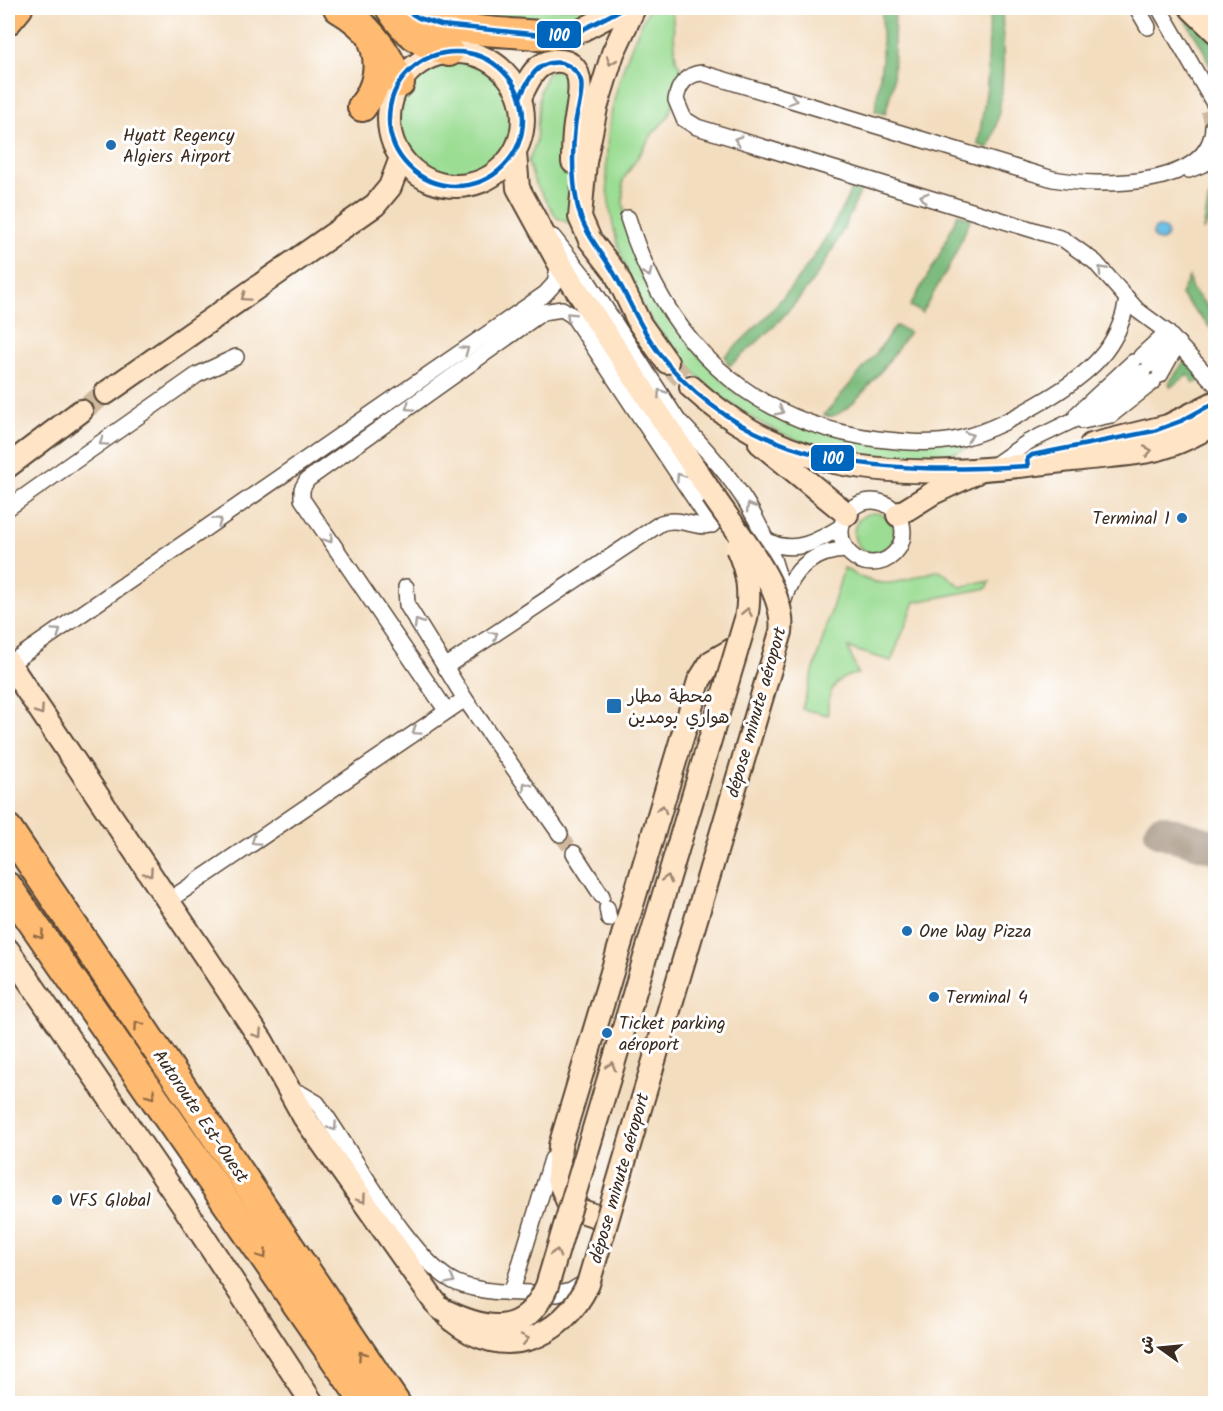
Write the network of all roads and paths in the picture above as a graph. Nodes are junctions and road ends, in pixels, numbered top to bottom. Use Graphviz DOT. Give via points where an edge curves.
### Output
graph roads {
  1 [pos="338,8"];
  2 [pos="390,8"];
  3 [pos="402,8"];
  4 [pos="624,8"];
  5 [pos="634,8"];
  6 [pos="1137,8"];
  7 [pos="1158,8"];
  8 [pos="1191,8"];
  9 [pos="367,18"];
  10 [pos="1148,27"];
  11 [pos="1215,32"];
  12 [pos="552,36"];
  13 [pos="1174,38"];
  14 [pos="461,53"];
  15 [pos="402,80"];
  16 [pos="1215,89"];
  17 [pos="520,97"];
  18 [pos="1213,105"];
  19 [pos="362,107"];
  20 [pos="1213,126"];
  21 [pos="1215,152"];
  22 [pos="515,153"];
  23 [pos="401,158"];
  24 [pos="1215,159"];
  25 [pos="1215,165"];
  26 [pos="1157,179"];
  27 [pos="529,209"];
  28 [pos="580,217"];
  29 [pos="627,218"];
  30 [pos="560,263"];
  31 [pos="1127,298"];
  32 [pos="1173,338"];
  33 [pos="236,357"];
  34 [pos="666,362"];
  35 [pos="1147,369"];
  36 [pos="1215,385"];
  37 [pos="691,387"];
  38 [pos="106,393"];
  39 [pos="1215,402"];
  40 [pos="81,411"];
  41 [pos="681,423"];
  42 [pos="1215,423"];
  43 [pos="744,427"];
  44 [pos="8,466"];
  45 [pos="1028,466"];
  46 [pos="991,468"];
  47 [pos="713,496"];
  48 [pos="8,508"];
  49 [pos="898,515"];
  50 [pos="844,520"];
  51 [pos="712,525"];
  52 [pos="768,541"];
  53 [pos="846,550"];
  54 [pos="406,587"];
  55 [pos="784,600"];
  56 [pos="8,663"];
  57 [pos="445,667"];
  58 [pos="465,699"];
  59 [pos="446,710"];
  60 [pos="8,829"];
  61 [pos="560,834"];
  62 [pos="574,853"];
  63 [pos="8,886"];
  64 [pos="168,901"];
  65 [pos="8,950"];
  66 [pos="291,1091"];
  67 [pos="570,1207"];
  68 [pos="606,1219"];
  69 [pos="513,1291"];
  70 [pos="445,1314"];
  71 [pos="313,1404"];
  72 [pos="366,1404"];
  73 [pos="396,1404"];
  1 -- 9 [label="highway"];
  2 -- 14 [label="highway" via="416,39"];
  3 -- 12 [label="highway" via="441,25"];
  4 -- 12 [label="main road" via="580,31"];
  5 -- 28 [label="main road, one-way" via="596,108 585,162"];
  6 -- 10 [label="street"];
  7 -- 13 [label="street"];
  8 -- 11 [label="main road"];
  9 -- 15 [label="highway"];
  9 -- 19 [label="highway" via="378,69 374,89"];
  12 -- 14 [label="main road"];
  13 -- 16 [label="street"];
  13 -- 18 [label="street"];
  14 -- 15 [label="main road" via="424,60"];
  14 -- 17 [label="main road" via="491,61 506,73"];
  15 -- 23 [label="main road" via="391,102 389,124"];
  17 -- 22 [label="main road" via="524,126"];
  17 -- 28 [label="main road" via="537,68 551,62 566,63 581,79 573,152"];
  20 -- 26 [label="street" via="1210,144 1200,158"];
  21 -- 26 [label="street" via="1205,161"];
  22 -- 23 [label="main road" via="491,177 459,187 426,180"];
  22 -- 27 [label="main road" via="516,182"];
  23 -- 38 [label="main road, one-way" via="390,187 375,205"];
  24 -- 26 [label="street"];
  25 -- 26 [label="street"];
  31 -- 26 [label="street, one-way" via="1089,256 1063,239 697,127 680,114 677,93 689,76 702,73 1053,179 1088,184"];
  27 -- 30 [label="main road"];
  41 -- 27 [label="street, one-way" via="587,280"];
  28 -- 34 [label="main road" via="590,240 615,272 640,324"];
  29 -- 31 [label="street, one-way" via="644,266 667,310 712,364 760,401 807,424 855,436 938,442 975,434 1023,412 1072,382 1106,354 1121,328"];
  30 -- 47 [label="main road"];
  56 -- 30 [label="street, one-way" via="545,294 555,283"];
  31 -- 32 [label="street" via="1142,316"];
  32 -- 35 [label="street"];
  32 -- 35 [label="street"];
  32 -- 36 [label="street"];
  33 -- 48 [label="street, one-way" via="206,369"];
  35 -- 46 [label="street" via="1105,405 1028,442"];
  37 -- 43 [label="main road"];
  39 -- 45 [label="main road" via="1154,431 1032,455 1027,459"];
  40 -- 44 [label="main road"];
  41 -- 51 [label="street" via="719,490 720,512"];
  52 -- 41 [label="street, one-way" via="738,489"];
  45 -- 42 [label="main road, one-way" via="1158,449"];
  43 -- 46 [label="main road" via="791,449 840,464 922,471"];
  43 -- 50 [label="main road"];
  45 -- 46 [label="main road"];
  46 -- 49 [label="main road" via="952,483"];
  67 -- 47 [label="main road, dépose minute aéroport, one-way, bridge" via="748,605 747,577 741,557"];
  47 -- 68 [label="main road, dépose minute aéroport, bridge" via="775,591 782,625"];
  49 -- 50 [label="street" via="876,501 857,505"];
  49 -- 53 [label="street" via="903,538 890,558 866,563"];
  50 -- 52 [label="street" via="799,547 783,547"];
  50 -- 53 [label="street" via="841,538"];
  57 -- 51 [label="street, one-way" via="661,522 676,519"];
  51 -- 59 [label="street, one-way" via="573,316 562,309 543,312 307,480 302,489 302,499"];
  52 -- 55 [label="street"];
  53 -- 55 [label="street" via="825,553 806,563 792,580"];
  57 -- 54 [label="street, one-way" via="407,605"];
  55 -- 69 [label="street" via="783,626 594,1267 588,1280 571,1291"];
  56 -- 64 [label="main road, one-way"];
  57 -- 58 [label="street"];
  58 -- 59 [label="street"];
  61 -- 58 [label="street, one-way"];
  59 -- 64 [label="street, one-way"];
  73 -- 60 [label="highway, Autoroute Est-Ouest, one-way"];
  62 -- 69 [label="street" via="608,914 610,968"];
  63 -- 72 [label="highway, Autoroute Est-Ouest, one-way"];
  64 -- 66 [label="main road, one-way"];
  65 -- 71 [label="main road"];
  66 -- 69 [label="street, one-way" via="317,1104 431,1267 458,1284"];
  66 -- 70 [label="main road, one-way" via="304,1117"];
  67 -- 68 [label="main road"];
  70 -- 67 [label="main road, dépose minute aéroport, one-way, bridge" via="487,1327 506,1325 524,1317 547,1286"];
  70 -- 68 [label="main road, dépose minute aéroport, one-way, bridge" via="474,1334 499,1341 525,1340 549,1331 572,1310 583,1293"];
}
